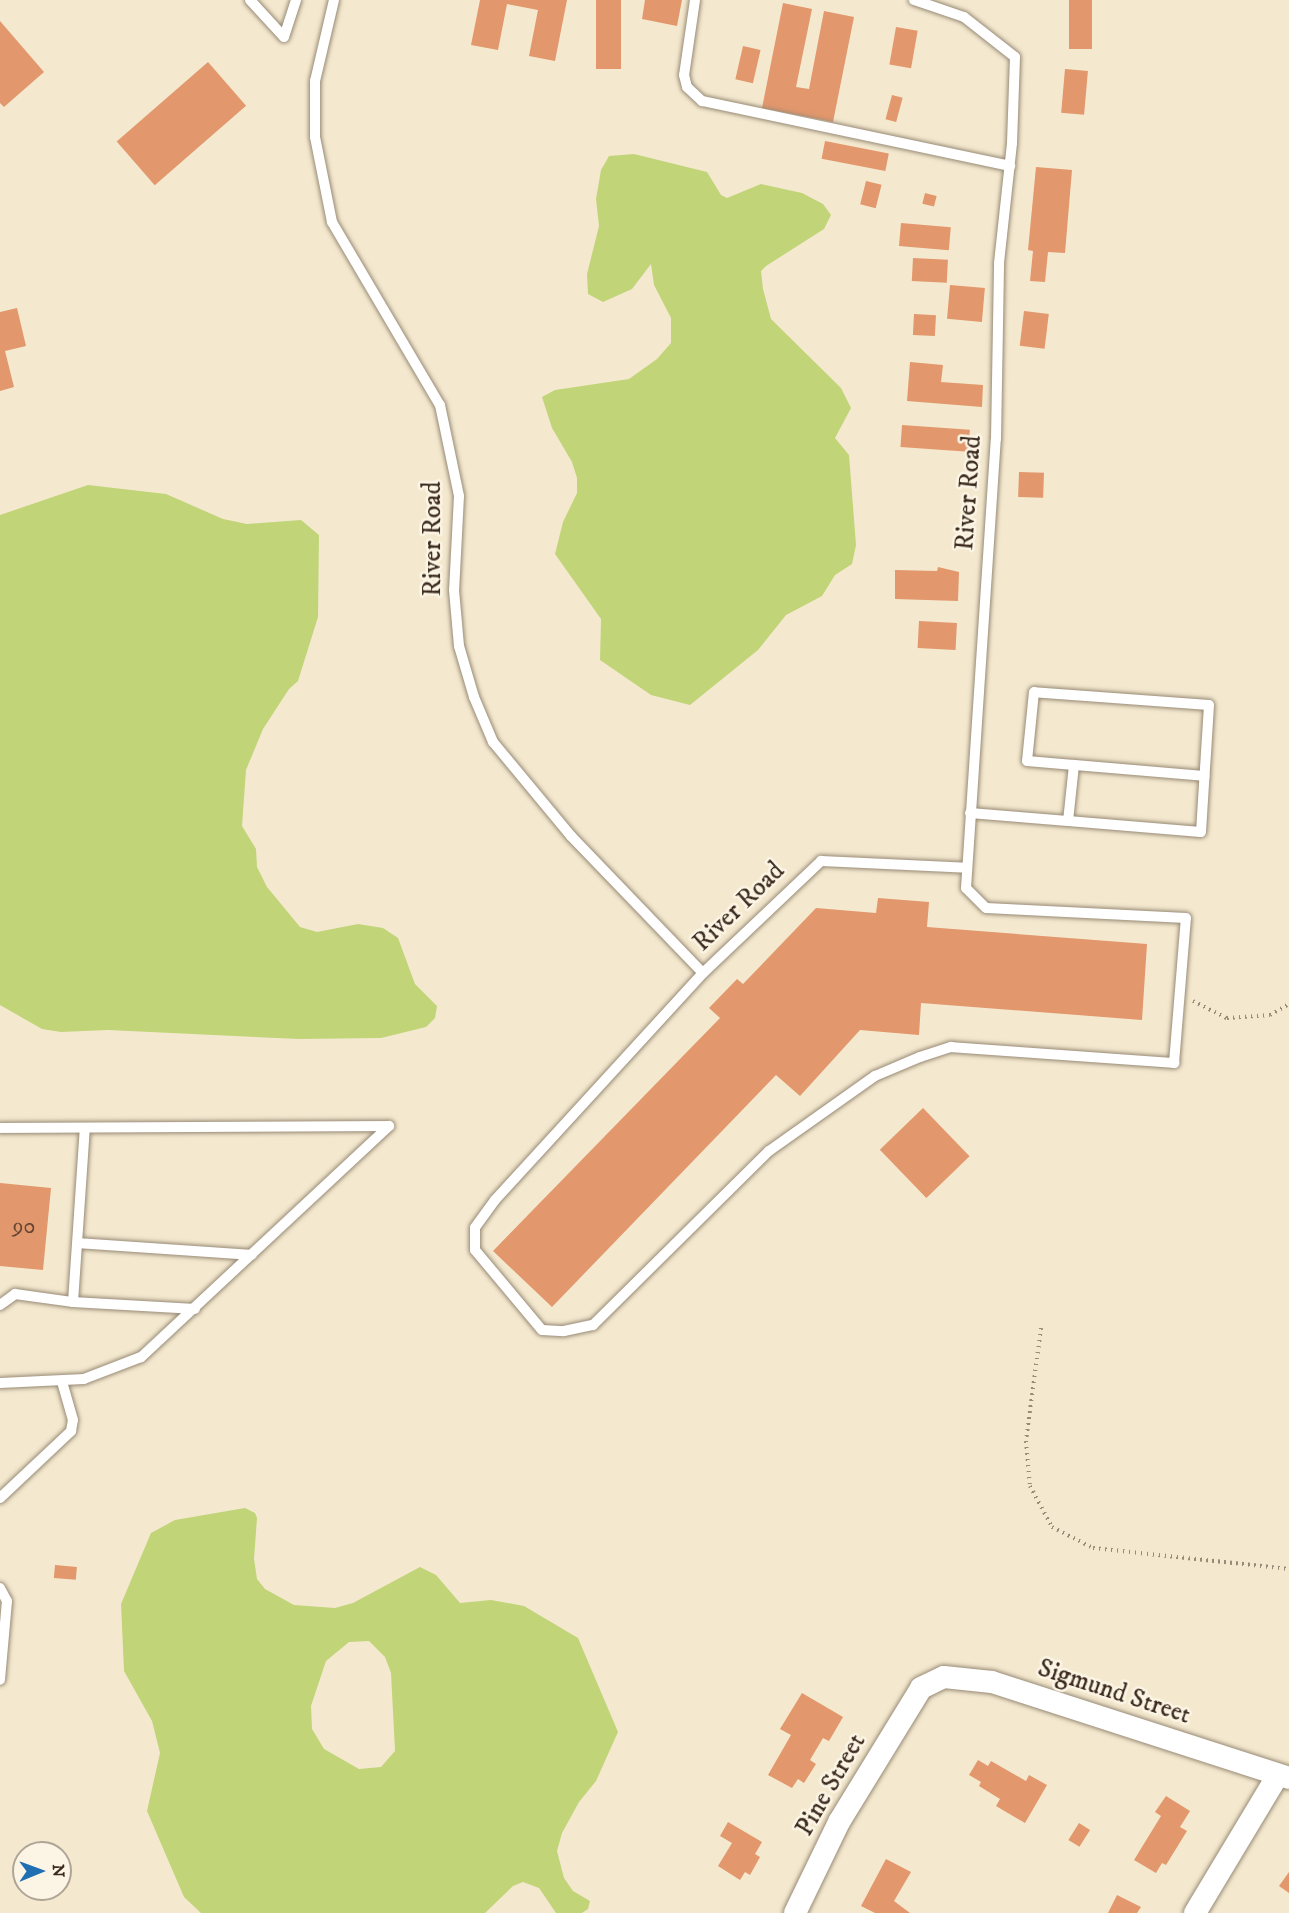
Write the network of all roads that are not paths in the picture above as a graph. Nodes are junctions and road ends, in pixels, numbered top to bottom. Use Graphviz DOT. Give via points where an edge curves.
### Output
graph roads {
  1 [pos="250,0"];
  2 [pos="296,0"];
  3 [pos="334,0"];
  4 [pos="696,0"];
  5 [pos="914,0"];
  6 [pos="1010,166"];
  7 [pos="1074,765"];
  8 [pos="1204,776"];
  9 [pos="970,813"];
  10 [pos="1068,821"];
  11 [pos="967,868"];
  12 [pos="703,973"];
  13 [pos="0,1128"];
  14 [pos="85,1128"];
  15 [pos="78,1244"];
  16 [pos="252,1255"];
  17 [pos="73,1302"];
  18 [pos="0,1305"];
  19 [pos="195,1310"];
  20 [pos="62,1382"];
  21 [pos="0,1383"];
  22 [pos="0,1498"];
  23 [pos="0,1588"];
  24 [pos="0,1680"];
  25 [pos="921,1688"];
  26 [pos="1284,1777"];
  27 [pos="795,1913"];
  28 [pos="1195,1913"];
  1 -- 2 [label="lane" via="284,37"];
  3 -- 12 [label="lane, River Road" via="315,81 315,138 332,222 441,405 459,496 454,590 459,646 474,697 493,742 525,786"];
  4 -- 6 [label="lane" via="684,75 687,87 702,101"];
  5 -- 6 [label="lane, River Road" via="964,17 1015,57"];
  6 -- 9 [label="lane, River Road" via="999,263 996,439"];
  7 -- 8 [label="lane"];
  7 -- 8 [label="lane" via="1027,761 1034,692 1209,705"];
  7 -- 10 [label="lane"];
  8 -- 10 [label="lane" via="1201,832"];
  9 -- 10 [label="lane"];
  9 -- 11 [label="lane, River Road"];
  11 -- 12 [label="lane, River Road" via="821,861"];
  11 -- 12 [label="lane" via="966,888 986,908 1186,918 1174,1063 951,1047 875,1076 769,1151 593,1325 542,1330 475,1250 475,1228 495,1200"];
  13 -- 14 [label="lane"];
  14 -- 15 [label="lane"];
  14 -- 16 [label="lane" via="389,1126"];
  15 -- 16 [label="lane"];
  15 -- 17 [label="lane"];
  16 -- 19 [label="lane"];
  17 -- 18 [label="lane" via="15,1294"];
  17 -- 19 [label="lane"];
  19 -- 20 [label="lane" via="141,1358 84,1379"];
  20 -- 21 [label="lane"];
  20 -- 22 [label="lane" via="73,1420 71,1431"];
  23 -- 24 [label="lane" via="7,1601"];
  25 -- 26 [label="street, Sigmund Street" via="944,1677 992,1682"];
  25 -- 27 [label="street, Pine Street" via="839,1822"];
  26 -- 28 [label="street"];
}
